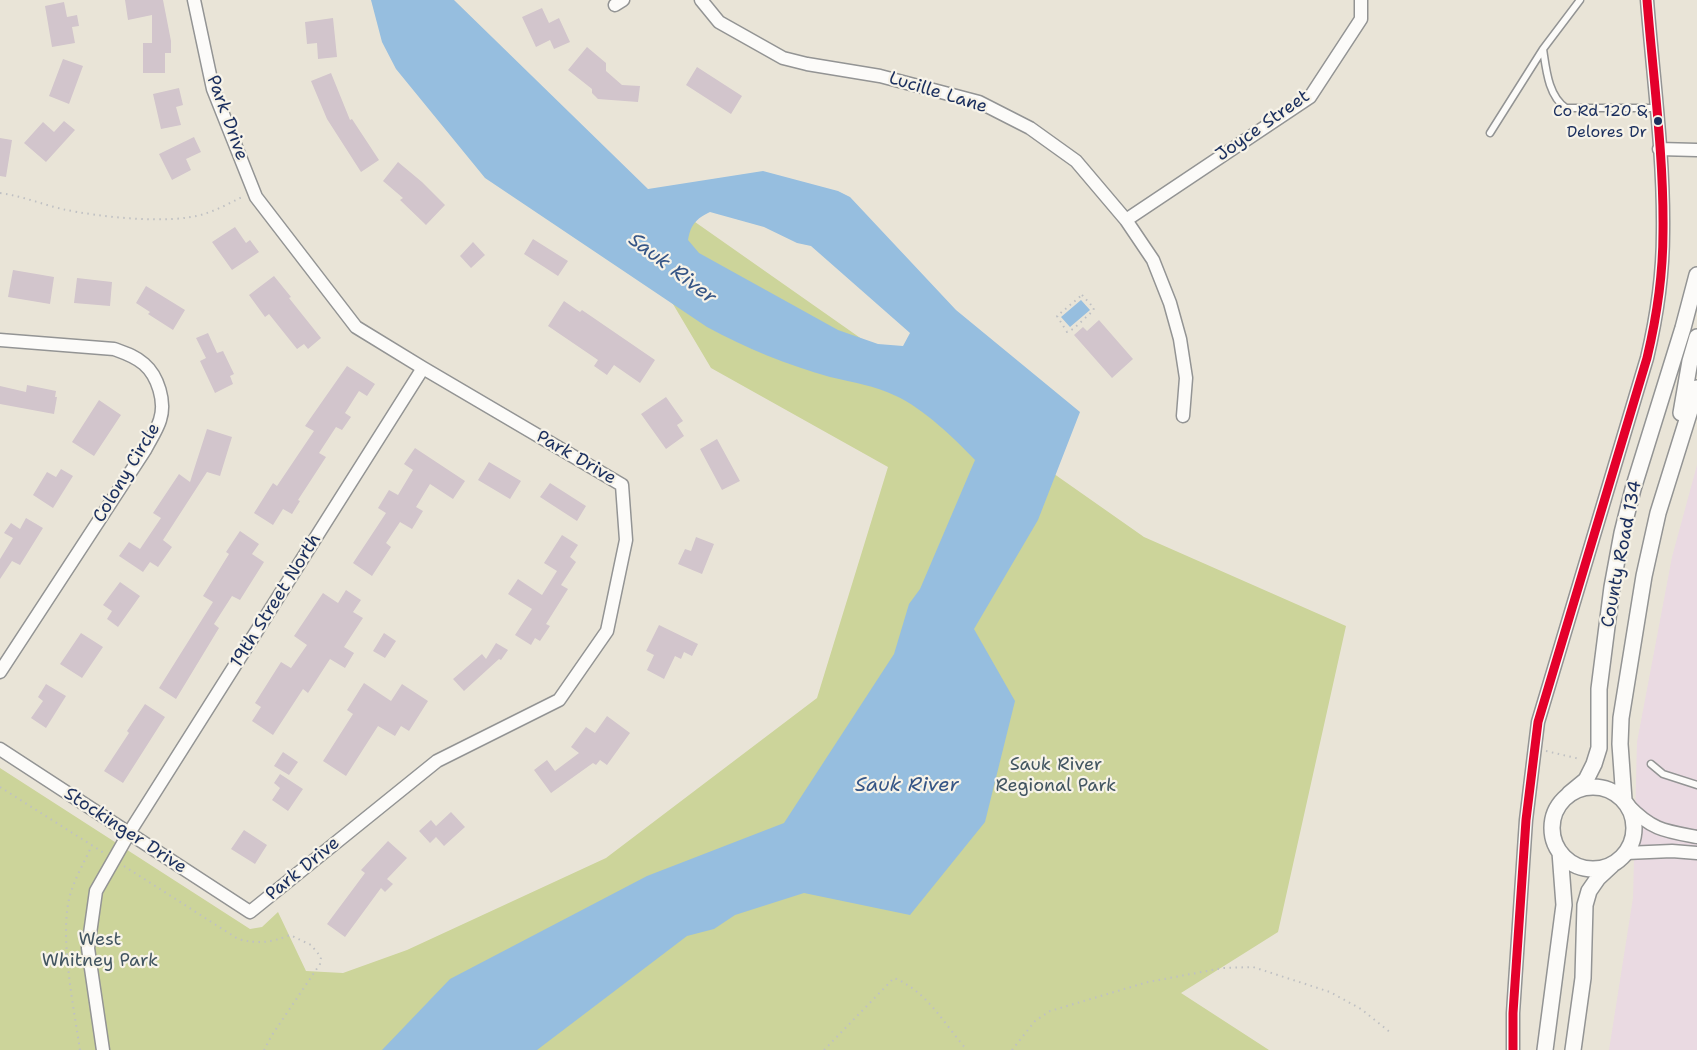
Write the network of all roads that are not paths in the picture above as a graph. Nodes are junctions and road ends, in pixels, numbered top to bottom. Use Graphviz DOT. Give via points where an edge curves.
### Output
graph roads {
  1 [pos="194,0"];
  2 [pos="701,0"];
  3 [pos="1361,0"];
  4 [pos="1580,0"];
  5 [pos="1647,0"];
  6 [pos="1543,49"];
  7 [pos="1656,108"];
  8 [pos="1490,133"];
  9 [pos="1659,149"];
  10 [pos="1697,150"];
  11 [pos="1125,220"];
  12 [pos="1697,275"];
  13 [pos="1697,337"];
  14 [pos="0,340"];
  15 [pos="423,369"];
  16 [pos="1697,388"];
  17 [pos="1183,416"];
  18 [pos="1672,469"];
  19 [pos="0,672"];
  20 [pos="0,749"];
  21 [pos="1651,764"];
  22 [pos="1697,785"];
  23 [pos="1569,794"];
  24 [pos="1626,803"];
  25 [pos="129,833"];
  26 [pos="1697,837"];
  27 [pos="1560,852"];
  28 [pos="1626,853"];
  29 [pos="1697,853"];
  30 [pos="1614,864"];
  31 [pos="250,912"];
  32 [pos="103,1050"];
  33 [pos="1513,1050"];
  34 [pos="1545,1050"];
  35 [pos="1573,1050"];
  1 -- 15 [label="street, Park Drive" via="213,89 256,196 356,327"];
  2 -- 11 [label="street, Lucille Lane" via="719,22 783,58 880,76 979,102 1030,128 1076,161"];
  3 -- 11 [label="street, Joyce Street" via="1361,20 1310,97"];
  4 -- 6 [label="lane"];
  5 -- 7 [label="street"];
  6 -- 7 [label="lane" via="1549,82 1566,108"];
  6 -- 8 [label="lane"];
  7 -- 9 [label="street"];
  9 -- 10 [label="street"];
  9 -- 33 [label="street" via="1663,231 1657,315 1545,699 1535,748 1526,820"];
  11 -- 17 [label="street, Lucille Lane" via="1153,260 1170,303 1186,378"];
  12 -- 23 [label="street, County Road 134" via="1622,533 1600,677 1599,748 1586,780"];
  13 -- 18 [label="street"];
  14 -- 19 [label="street, Colony Circle" via="114,349 145,365 156,380 162,400 161,420 145,450"];
  15 -- 25 [label="street, 19th Street North"];
  15 -- 31 [label="street, Park Drive" via="622,485 626,540 607,631 560,700 437,761"];
  16 -- 18 [label="street, County Road 134"];
  18 -- 24 [label="street, County Road 134" via="1644,576 1621,718"];
  20 -- 25 [label="street, Stockinger Drive"];
  21 -- 22 [label="lane" via="1664,774"];
  23 -- 24 [label="street" via="1586,787 1603,787"];
  23 -- 27 [label="street" via="1554,815 1554,841"];
  24 -- 26 [label="street" via="1644,822"];
  24 -- 28 [label="street" via="1635,830"];
  25 -- 31 [label="street, Stockinger Drive"];
  25 -- 32 [label="street, 19th Street North" via="96,891 88,948"];
  27 -- 30 [label="street" via="1579,867"];
  27 -- 34 [label="street" via="1564,905"];
  28 -- 29 [label="street"];
  28 -- 30 [label="street"];
  30 -- 35 [label="street" via="1598,878 1585,905 1583,978"];
}
